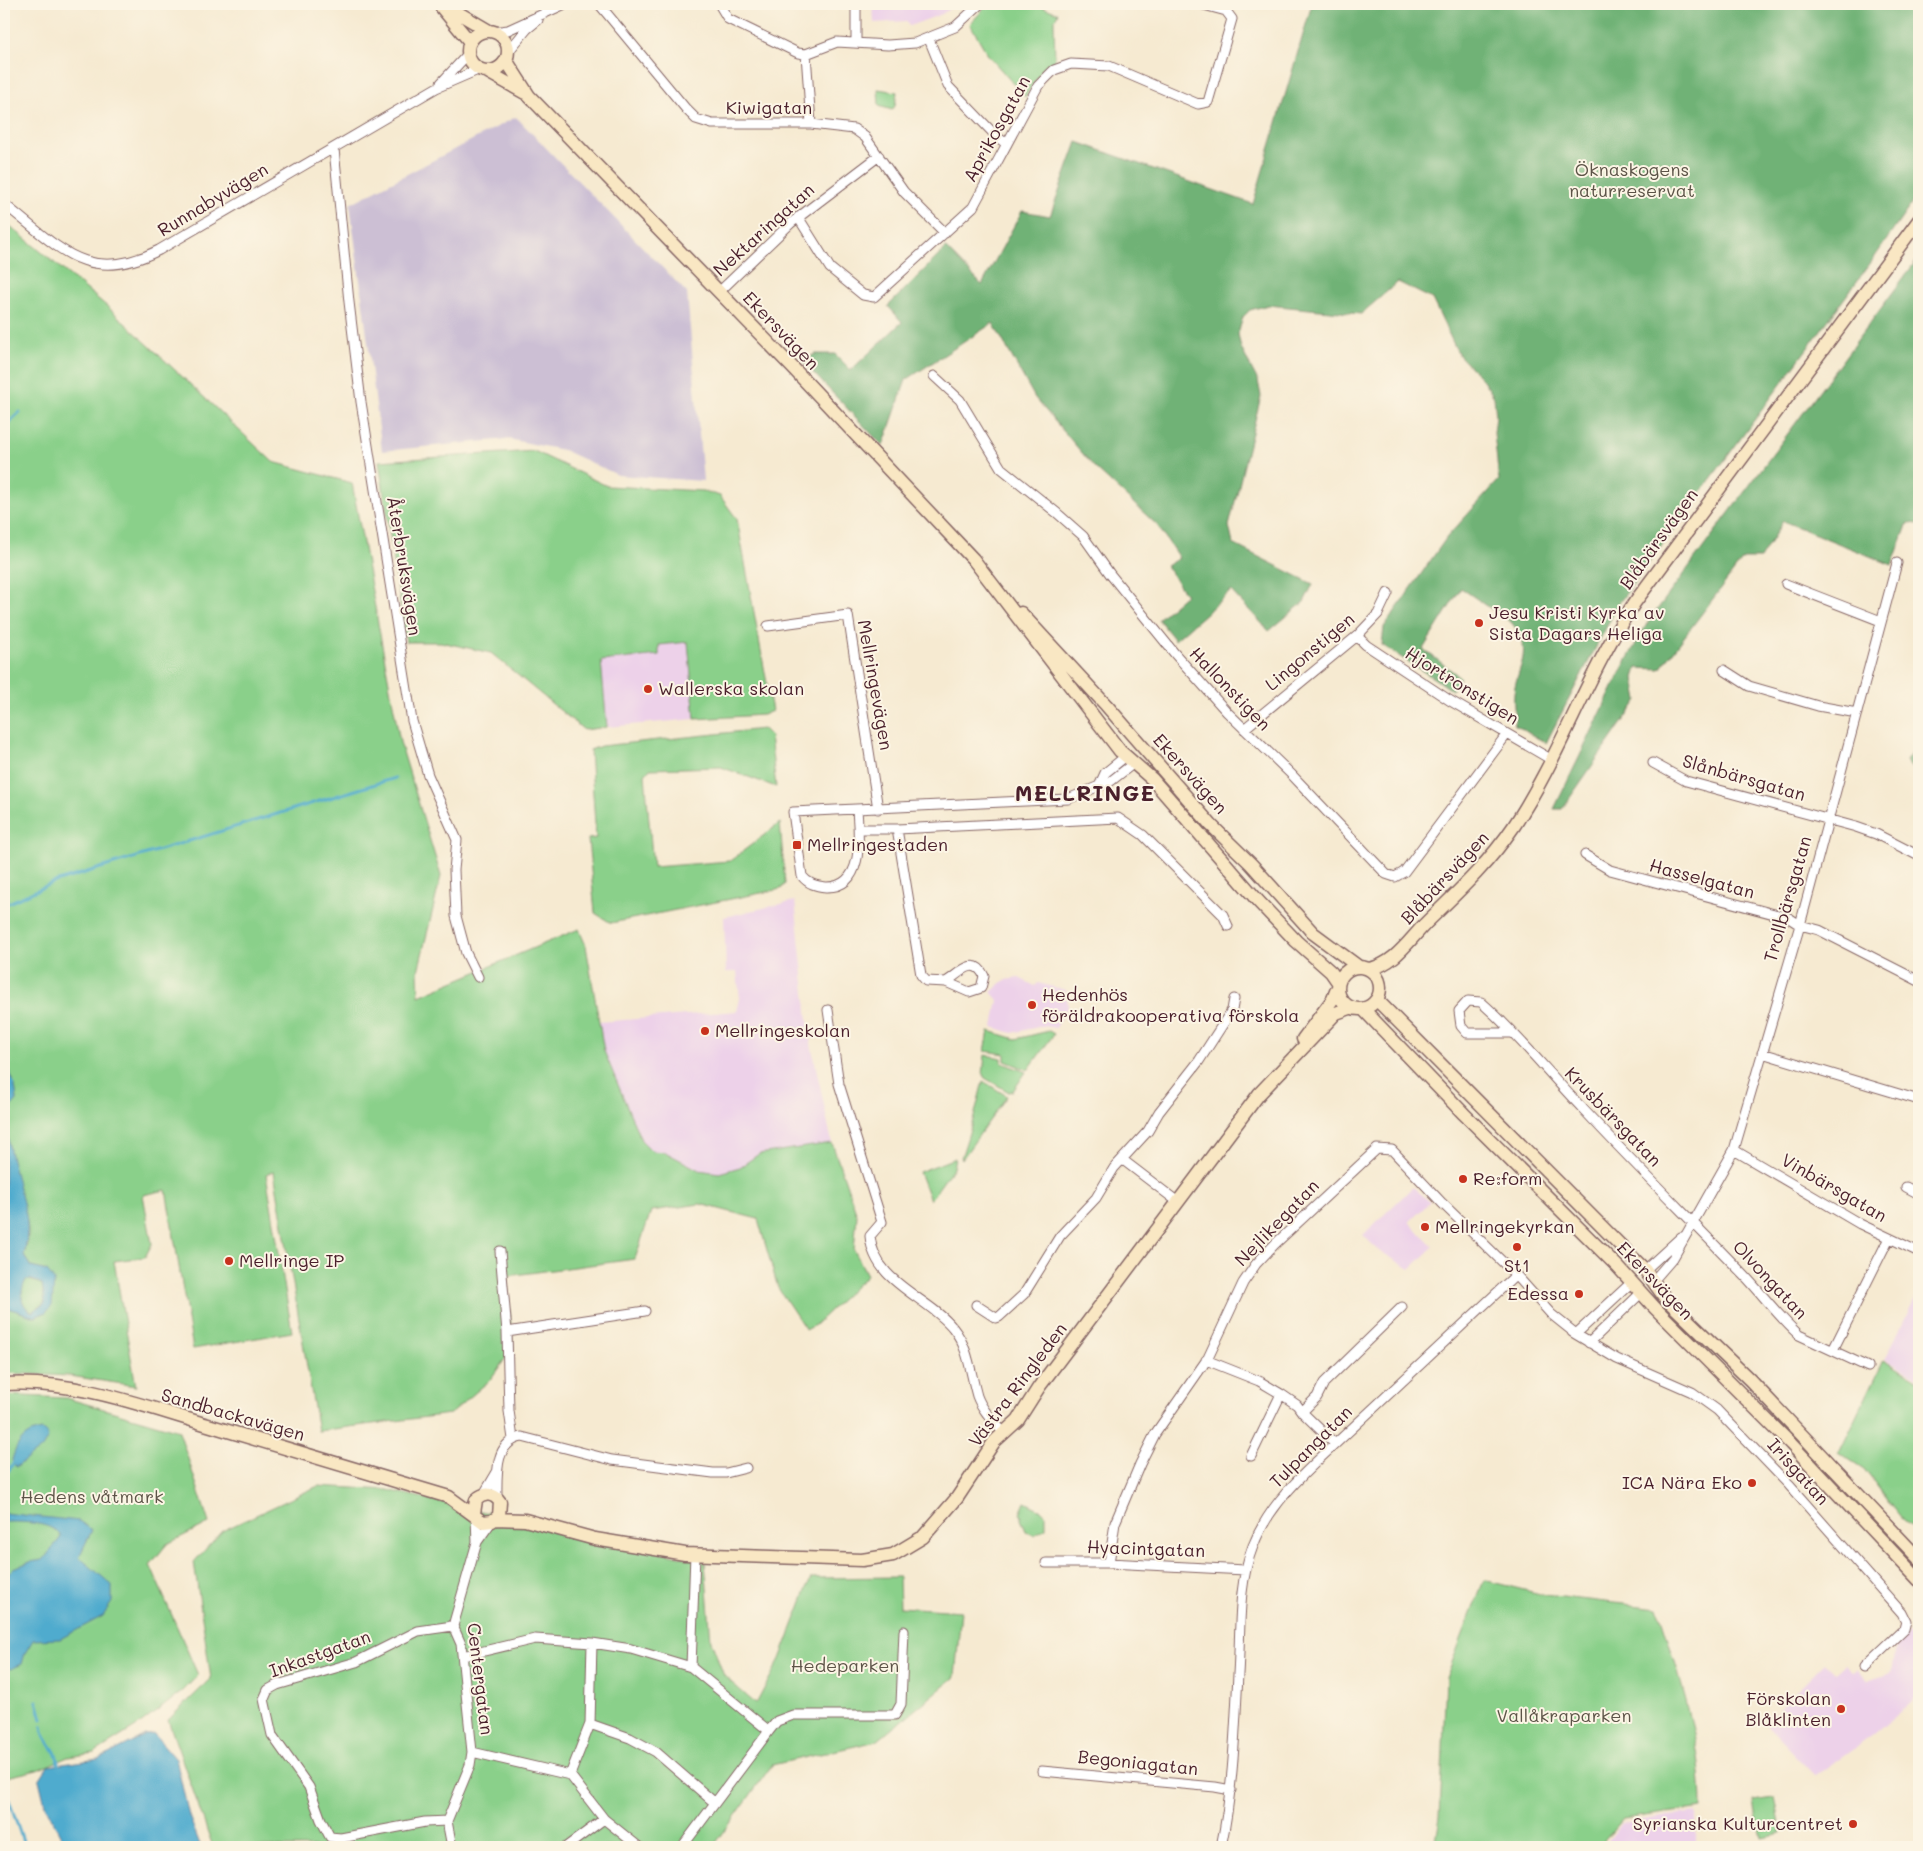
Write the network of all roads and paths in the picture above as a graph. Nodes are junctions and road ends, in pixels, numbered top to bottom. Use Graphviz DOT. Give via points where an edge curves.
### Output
graph roads {
  1 [pos="439,4"];
  2 [pos="443,4"];
  3 [pos="565,4"];
  4 [pos="599,4"];
  5 [pos="719,4"];
  6 [pos="856,4"];
  7 [pos="980,4"];
  8 [pos="1200,4"];
  9 [pos="554,8"];
  10 [pos="492,31"];
  11 [pos="929,39"];
  12 [pos="856,43"];
  13 [pos="469,48"];
  14 [pos="806,54"];
  15 [pos="506,56"];
  16 [pos="483,70"];
  17 [pos="436,88"];
  18 [pos="528,96"];
  19 [pos="811,124"];
  20 [pos="1007,144"];
  21 [pos="334,149"];
  22 [pos="879,156"];
  23 [pos="4,204"];
  24 [pos="798,217"];
  25 [pos="1919,220"];
  26 [pos="945,233"];
  27 [pos="719,292"];
  28 [pos="934,376"];
  29 [pos="1897,563"];
  30 [pos="1786,584"];
  31 [pos="1388,593"];
  32 [pos="1003,596"];
  33 [pos="1881,620"];
  34 [pos="768,626"];
  35 [pos="1357,636"];
  36 [pos="1724,670"];
  37 [pos="1857,713"];
  38 [pos="1244,729"];
  39 [pos="1507,734"];
  40 [pos="1144,748"];
  41 [pos="1130,760"];
  42 [pos="1552,760"];
  43 [pos="1654,763"];
  44 [pos="878,809"];
  45 [pos="857,810"];
  46 [pos="1828,819"];
  47 [pos="859,829"];
  48 [pos="897,829"];
  49 [pos="1585,855"];
  50 [pos="1919,856"];
  51 [pos="1800,924"];
  52 [pos="1228,926"];
  53 [pos="1392,960"];
  54 [pos="1364,968"];
  55 [pos="478,977"];
  56 [pos="1919,981"];
  57 [pos="946,982"];
  58 [pos="1338,986"];
  59 [pos="1378,995"];
  60 [pos="1234,999"];
  61 [pos="1357,1008"];
  62 [pos="828,1010"];
  63 [pos="1513,1033"];
  64 [pos="1310,1036"];
  65 [pos="1762,1053"];
  66 [pos="1919,1100"];
  67 [pos="1734,1150"];
  68 [pos="1123,1160"];
  69 [pos="1906,1188"];
  70 [pos="1919,1194"];
  71 [pos="1178,1202"];
  72 [pos="1692,1222"];
  73 [pos="1685,1233"];
  74 [pos="1889,1238"];
  75 [pos="500,1251"];
  76 [pos="1919,1252"];
  77 [pos="1645,1270"];
  78 [pos="1516,1275"];
  79 [pos="1653,1281"];
  80 [pos="1632,1282"];
  81 [pos="1641,1292"];
  82 [pos="976,1305"];
  83 [pos="1402,1307"];
  84 [pos="645,1311"];
  85 [pos="507,1332"];
  86 [pos="1583,1339"];
  87 [pos="1833,1350"];
  88 [pos="1206,1360"];
  89 [pos="1868,1368"];
  90 [pos="4,1384"];
  91 [pos="1281,1394"];
  92 [pos="1302,1412"];
  93 [pos="1004,1434"];
  94 [pos="513,1439"];
  95 [pos="1334,1444"];
  96 [pos="1250,1456"];
  97 [pos="746,1468"];
  98 [pos="497,1472"];
  99 [pos="482,1495"];
  100 [pos="449,1497"];
  101 [pos="499,1500"];
  102 [pos="475,1515"];
  103 [pos="494,1520"];
  104 [pos="525,1520"];
  105 [pos="477,1542"];
  106 [pos="695,1554"];
  107 [pos="1919,1559"];
  108 [pos="1046,1563"];
  109 [pos="1110,1563"];
  110 [pos="1244,1570"];
  111 [pos="1919,1580"];
  112 [pos="453,1626"];
  113 [pos="904,1631"];
  114 [pos="592,1643"];
  115 [pos="463,1656"];
  116 [pos="691,1667"];
  117 [pos="1864,1667"];
  118 [pos="590,1724"];
  119 [pos="769,1731"];
  120 [pos="472,1752"];
  121 [pos="1042,1771"];
  122 [pos="570,1775"];
  123 [pos="1231,1790"];
  124 [pos="715,1804"];
  125 [pos="604,1819"];
  126 [pos="447,1821"];
  127 [pos="452,1847"];
  128 [pos="566,1847"];
  129 [pos="639,1847"];
  130 [pos="682,1847"];
  131 [pos="1221,1847"];
  1 -- 13 [label="main road"];
  2 -- 10 [label="main road"];
  3 -- 9 [label="street"];
  4 -- 19 [label="street, Kiwigatan" via="696,118 719,125"];
  5 -- 14 [label="street" via="728,19"];
  6 -- 12 [label="street"];
  7 -- 11 [label="street" via="955,27"];
  8 -- 20 [label="street, Aprikosgatan" via="1229,13 1232,22 1205,104 1198,104 1109,66 1065,65 1041,81"];
  9 -- 10 [label="street" via="508,30"];
  9 -- 15 [label="street" via="527,29"];
  10 -- 13 [label="main road" via="477,34"];
  10 -- 15 [label="main road" via="505,42"];
  11 -- 12 [label="street" via="899,45"];
  11 -- 20 [label="street" via="948,86"];
  12 -- 14 [label="street" via="837,42"];
  13 -- 16 [label="main road" via="472,63"];
  13 -- 17 [label="street, Runnabyvägen"];
  14 -- 19 [label="street"];
  15 -- 16 [label="main road" via="498,68"];
  15 -- 18 [label="main road, Ekersvägen"];
  16 -- 17 [label="street, Runnabyvägen"];
  16 -- 18 [label="main road, Ekersvägen"];
  17 -- 21 [label="street, Runnabyvägen"];
  18 -- 27 [label="main road, Ekersvägen"];
  19 -- 22 [label="street, Kiwigatan" via="858,130"];
  20 -- 26 [label="street, Aprikosgatan" via="973,207"];
  21 -- 23 [label="street, Runnabyvägen" via="159,250 127,264 107,265 78,260"];
  21 -- 55 [label="street, Återbruksvägen" via="361,402 412,721 428,775 457,840 454,870 456,916 466,953"];
  22 -- 24 [label="street, Nektaringatan"];
  22 -- 26 [label="street, Kiwigatan" via="907,195"];
  24 -- 26 [label="street, Aprikosgatan" via="827,265 870,298 878,295"];
  24 -- 27 [label="street, Nektaringatan"];
  25 -- 42 [label="main road, Blåbärsvägen" via="1635,602 1597,663"];
  27 -- 32 [label="main road, Ekersvägen" via="973,559"];
  28 -- 38 [label="street, Hallonstigen" via="960,400 1001,468 1082,536 1175,654"];
  29 -- 33 [label="street, Trollbärsgatan"];
  30 -- 33 [label="street"];
  31 -- 35 [label="street, Lingonstigen" via="1378,614"];
  32 -- 40 [label="main road, Ekersvägen" via="1038,629"];
  32 -- 41 [label="main road, Ekersvägen" via="1105,732"];
  33 -- 37 [label="street, Trollbärsgatan"];
  34 -- 44 [label="street, Mellringevägen" via="848,615"];
  35 -- 38 [label="street, Lingonstigen"];
  35 -- 39 [label="street, Hjortronstigen" via="1439,693"];
  36 -- 37 [label="street" via="1749,686 1818,706"];
  37 -- 46 [label="street, Trollbärsgatan"];
  38 -- 39 [label="street, Hallonstigen" via="1292,774 1386,874 1395,877 1404,872"];
  39 -- 42 [label="street, Hjortronstigen"];
  40 -- 41 [label="main road"];
  40 -- 54 [label="main road, Ekersvägen" via="1313,933"];
  41 -- 44 [label="street" via="1111,781 1068,799"];
  41 -- 58 [label="main road, Ekersvägen" via="1171,800 1258,901 1331,972"];
  42 -- 53 [label="main road, Blåbärsvägen" via="1514,827 1496,851"];
  43 -- 46 [label="street, Slånbärsgatan" via="1686,781"];
  44 -- 45 [label="street"];
  45 -- 47 [label="street"];
  45 -- 47 [label="street" via="793,812 802,876 807,882 833,887 845,880 859,855"];
  46 -- 50 [label="street, Slånbärsgatan" via="1876,834"];
  46 -- 51 [label="street, Trollbärsgatan"];
  47 -- 48 [label="street"];
  48 -- 52 [label="street" via="1118,818 1143,835 1224,915"];
  48 -- 57 [label="street" via="921,976 934,983"];
  49 -- 51 [label="street, Hasselgatan" via="1610,870 1789,918"];
  51 -- 56 [label="street, Hasselgatan" via="1819,930"];
  51 -- 65 [label="street, Trollbärsgatan"];
  53 -- 54 [label="main road, Blåbärsvägen"];
  53 -- 59 [label="main road, Blåbärsvägen"];
  54 -- 58 [label="main road" via="1344,972"];
  54 -- 59 [label="main road" via="1377,977"];
  58 -- 61 [label="main road" via="1342,1002"];
  58 -- 64 [label="main road, Västra Ringleden"];
  59 -- 61 [label="main road"];
  59 -- 77 [label="main road, Ekersvägen"];
  60 -- 68 [label="street" via="1232,1010 1199,1061"];
  61 -- 64 [label="main road, Västra Ringleden" via="1336,1013"];
  61 -- 80 [label="main road, Ekersvägen"];
  62 -- 93 [label="street" via="839,1084 882,1222 870,1236 876,1257 886,1272 953,1328 970,1361 981,1404"];
  63 -- 63 [label="street, Krusbärsgatan" via="1467,1033 1461,1026 1458,1011 1468,1001 1481,1002"];
  63 -- 72 [label="street, Krusbärsgatan"];
  64 -- 71 [label="main road, Västra Ringleden"];
  65 -- 66 [label="street"];
  65 -- 67 [label="street, Trollbärsgatan"];
  67 -- 72 [label="street, Trollbärsgatan"];
  67 -- 74 [label="street, Vinbärsgatan"];
  68 -- 71 [label="street"];
  68 -- 82 [label="street" via="1114,1168 1096,1198 1065,1230 1024,1294 1007,1312 996,1318"];
  69 -- 70 [label="street"];
  71 -- 93 [label="main road, Västra Ringleden" via="1039,1387 1018,1420"];
  72 -- 73 [label="street, Trollbärsgatan"];
  72 -- 87 [label="street, Olvongatan" via="1791,1327"];
  73 -- 77 [label="street, Trollbärsgatan"];
  73 -- 79 [label="street, Trollbärsgatan" via="1673,1258"];
  74 -- 76 [label="street, Vinbärsgatan"];
  74 -- 87 [label="street"];
  75 -- 85 [label="street"];
  77 -- 79 [label="main road, Ekersvägen"];
  77 -- 80 [label="main road"];
  78 -- 86 [label="street, Nejlikegatan" via="1560,1324"];
  78 -- 88 [label="street, Nejlikegatan" via="1392,1150 1376,1149 1256,1264 1243,1283"];
  78 -- 95 [label="street, Tulpangatan"];
  79 -- 81 [label="main road"];
  79 -- 107 [label="main road, Ekersvägen" via="1665,1298 1750,1380"];
  80 -- 81 [label="main road, Ekersvägen"];
  80 -- 86 [label="street"];
  81 -- 86 [label="street"];
  81 -- 111 [label="main road, Ekersvägen" via="1797,1450"];
  83 -- 92 [label="street" via="1324,1384 1318,1397"];
  84 -- 85 [label="street"];
  85 -- 94 [label="street"];
  86 -- 117 [label="street, Irisgatan" via="1617,1359 1673,1382 1717,1410 1790,1485 1902,1613 1906,1626"];
  87 -- 89 [label="street, Olvongatan"];
  88 -- 91 [label="street" via="1259,1381"];
  88 -- 109 [label="street, Nejlikegatan" via="1155,1434 1140,1464 1115,1523"];
  90 -- 100 [label="main road, Sandbackavägen" via="44,1385 104,1395"];
  91 -- 92 [label="street"];
  91 -- 96 [label="street"];
  92 -- 95 [label="street"];
  93 -- 106 [label="main road, Västra Ringleden" via="994,1442 935,1525 902,1551 882,1558 855,1560"];
  94 -- 97 [label="street" via="522,1437 612,1460 713,1473"];
  94 -- 98 [label="street" via="504,1447"];
  95 -- 110 [label="street, Tulpangatan" via="1289,1488 1273,1509"];
  98 -- 99 [label="street"];
  98 -- 101 [label="street"];
  99 -- 100 [label="main road, Sandbackavägen"];
  99 -- 101 [label="main road"];
  99 -- 102 [label="main road" via="474,1504"];
  100 -- 102 [label="main road, Sandbackavägen"];
  101 -- 103 [label="main road" via="501,1512"];
  101 -- 104 [label="main road"];
  102 -- 103 [label="main road" via="483,1522"];
  102 -- 105 [label="street, Centergatan"];
  103 -- 104 [label="main road"];
  103 -- 105 [label="street, Centergatan"];
  104 -- 106 [label="main road" via="622,1544"];
  105 -- 112 [label="street, Centergatan"];
  106 -- 116 [label="street"];
  108 -- 109 [label="street, Hyacintgatan"];
  109 -- 110 [label="street, Hyacintgatan"];
  110 -- 123 [label="street, Tulpangatan"];
  112 -- 115 [label="street, Centergatan"];
  112 -- 126 [label="street, Inkastgatan" via="418,1631 356,1662 277,1685 268,1690 264,1699 272,1735 309,1787 330,1838"];
  113 -- 119 [label="street" via="901,1704 895,1715 793,1715 777,1721"];
  114 -- 115 [label="street" via="535,1640"];
  114 -- 116 [label="street"];
  114 -- 118 [label="street"];
  115 -- 120 [label="street, Centergatan"];
  116 -- 119 [label="street"];
  118 -- 122 [label="street"];
  118 -- 124 [label="street" via="630,1738 656,1752"];
  119 -- 124 [label="street"];
  120 -- 122 [label="street"];
  120 -- 126 [label="street, Centergatan" via="470,1765"];
  121 -- 123 [label="street, Begoniagatan"];
  122 -- 125 [label="street"];
  123 -- 131 [label="street, Tulpangatan"];
  124 -- 130 [label="street"];
  125 -- 128 [label="street"];
  125 -- 129 [label="street"];
  126 -- 127 [label="street"];
}
